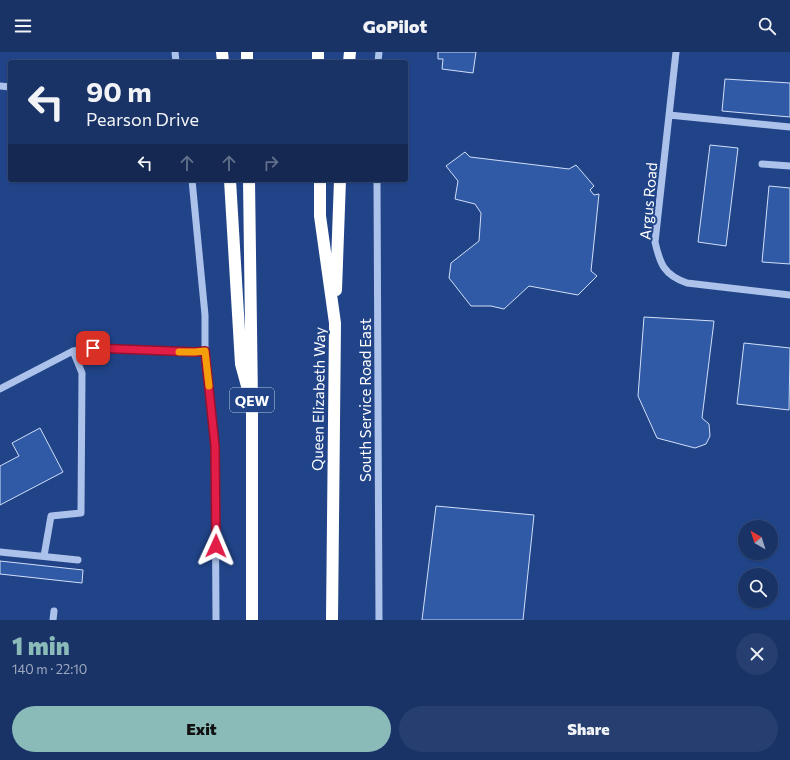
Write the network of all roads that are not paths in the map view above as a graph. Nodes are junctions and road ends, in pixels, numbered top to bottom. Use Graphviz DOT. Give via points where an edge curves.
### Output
graph roads {
  1 [pos="676,52"];
  2 [pos="669,115"];
  3 [pos="790,127"];
  4 [pos="762,164"];
  5 [pos="790,166"];
  6 [pos="192,182"];
  7 [pos="230,182"];
  8 [pos="249,182"];
  9 [pos="320,182"];
  10 [pos="340,182"];
  11 [pos="377,182"];
  12 [pos="790,295"];
  13 [pos="335,323"];
  14 [pos="73,351"];
  15 [pos="205,351"];
  16 [pos="0,389"];
  17 [pos="252,402"];
  18 [pos="0,552"];
  19 [pos="44,556"];
  20 [pos="78,560"];
  21 [pos="54,611"];
  22 [pos="53,620"];
  23 [pos="216,620"];
  24 [pos="252,620"];
  25 [pos="332,620"];
  26 [pos="379,620"];
  1 -- 2 [label="street, Argus Road"];
  2 -- 3 [label="street"];
  2 -- 12 [label="street, Argus Road" via="655,242 659,259 665,269 676,279 687,283"];
  4 -- 5 [label="street"];
  6 -- 15 [label="street" via="205,315"];
  7 -- 17 [label="highway" via="242,364"];
  8 -- 17 [label="highway, QEW"];
  9 -- 13 [label="highway, Queen Elizabeth Way" via="320,216"];
  10 -- 13 [label="highway"];
  11 -- 26 [label="street, South Service Road East"];
  13 -- 25 [label="highway, Queen Elizabeth Way"];
  14 -- 15 [label="street" via="93,348"];
  14 -- 16 [label="street"];
  14 -- 19 [label="street" via="82,373 81,513 51,516"];
  15 -- 23 [label="street" via="215,446"];
  17 -- 24 [label="highway, QEW"];
  18 -- 19 [label="street"];
  19 -- 20 [label="street"];
  21 -- 22 [label="street"];
}
